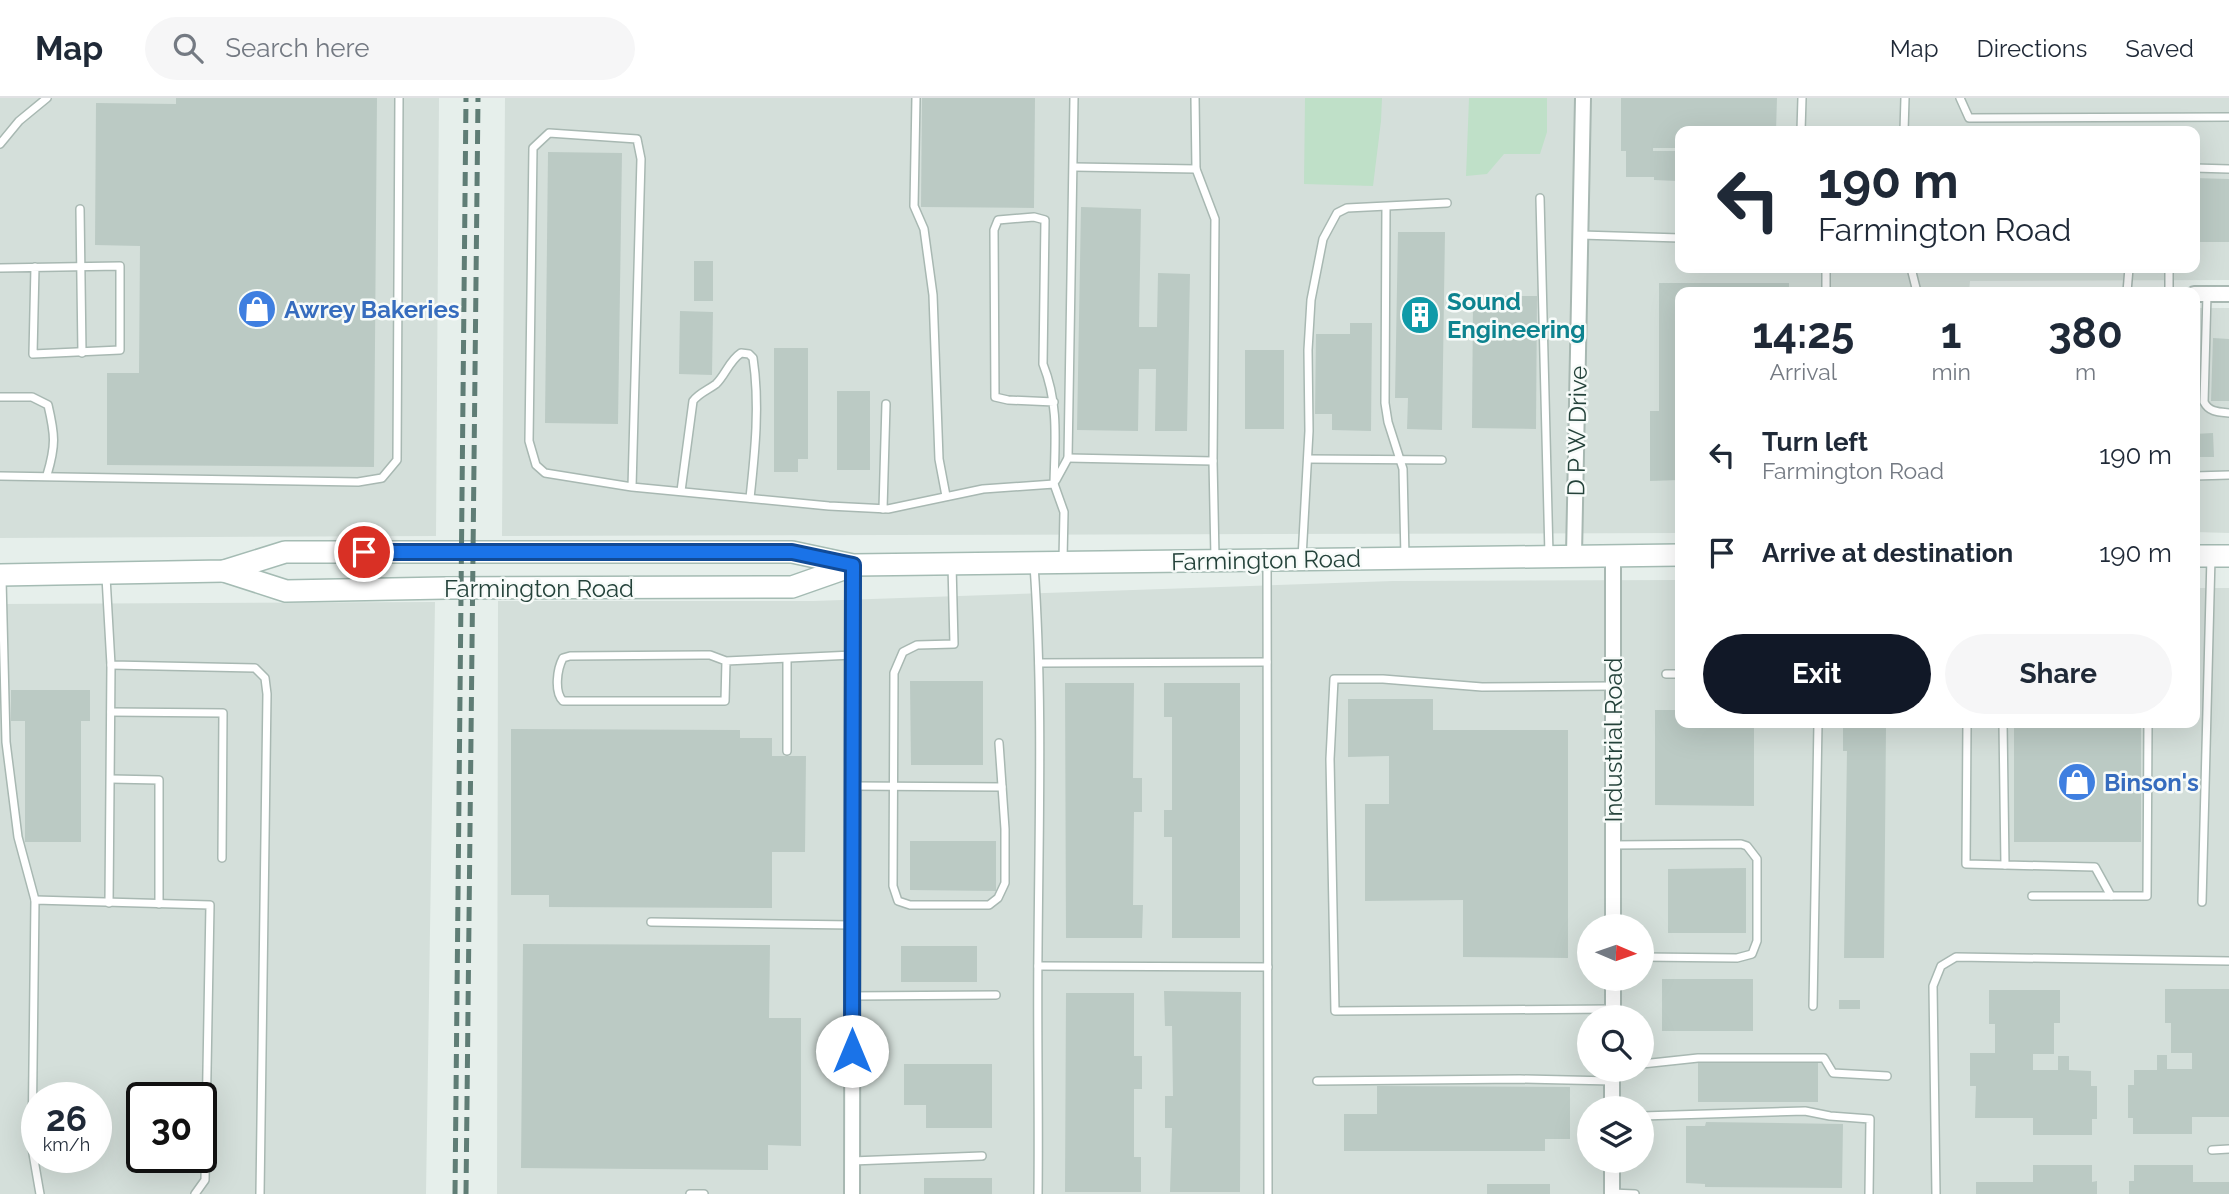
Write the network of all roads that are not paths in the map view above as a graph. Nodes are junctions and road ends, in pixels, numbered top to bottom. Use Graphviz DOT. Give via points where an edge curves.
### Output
graph roads {
  1 [pos="47,98"];
  2 [pos="399,98"];
  3 [pos="916,98"];
  4 [pos="1074,98"];
  5 [pos="1195,98"];
  6 [pos="1583,98"];
  7 [pos="1802,98"];
  8 [pos="1905,98"];
  9 [pos="1961,98"];
  10 [pos="2229,117"];
  11 [pos="1801,126"];
  12 [pos="1904,126"];
  13 [pos="0,144"];
  14 [pos="1074,167"];
  15 [pos="2200,168"];
  16 [pos="1196,169"];
  17 [pos="2229,169"];
  18 [pos="1540,198"];
  19 [pos="1447,203"];
  20 [pos="1386,207"];
  21 [pos="80,209"];
  22 [pos="1581,235"];
  23 [pos="1675,238"];
  24 [pos="81,266"];
  25 [pos="35,267"];
  26 [pos="0,268"];
  27 [pos="2201,294"];
  28 [pos="2229,294"];
  29 [pos="82,352"];
  30 [pos="0,397"];
  31 [pos="1054,402"];
  32 [pos="886,404"];
  33 [pos="2229,413"];
  34 [pos="1068,458"];
  35 [pos="1308,459"];
  36 [pos="1401,460"];
  37 [pos="1441,460"];
  38 [pos="1213,461"];
  39 [pos="47,475"];
  40 [pos="2229,475"];
  41 [pos="0,476"];
  42 [pos="2200,476"];
  43 [pos="1054,484"];
  44 [pos="632,486"];
  45 [pos="681,492"];
  46 [pos="946,496"];
  47 [pos="750,498"];
  48 [pos="883,509"];
  49 [pos="1613,554"];
  50 [pos="1549,555"];
  51 [pos="1574,555"];
  52 [pos="1675,555"];
  53 [pos="2212,556"];
  54 [pos="1405,558"];
  55 [pos="1302,559"];
  56 [pos="1267,560"];
  57 [pos="1215,561"];
  58 [pos="1063,563"];
  59 [pos="952,564"];
  60 [pos="1034,564"];
  61 [pos="853,565"];
  62 [pos="224,571"];
  63 [pos="106,574"];
  64 [pos="1,575"];
  65 [pos="853,655"];
  66 [pos="787,660"];
  67 [pos="726,662"];
  68 [pos="1267,662"];
  69 [pos="1039,663"];
  70 [pos="110,665"];
  71 [pos="1666,674"];
  72 [pos="1675,674"];
  73 [pos="1613,686"];
  74 [pos="111,712"];
  75 [pos="1818,728"];
  76 [pos="1967,728"];
  77 [pos="2003,728"];
  78 [pos="2148,728"];
  79 [pos="999,743"];
  80 [pos="787,751"];
  81 [pos="111,779"];
  82 [pos="853,786"];
  83 [pos="1002,787"];
  84 [pos="894,788"];
  85 [pos="1613,845"];
  86 [pos="222,858"];
  87 [pos="2005,865"];
  88 [pos="2111,895"];
  89 [pos="2032,896"];
  90 [pos="35,900"];
  91 [pos="109,902"];
  92 [pos="2202,902"];
  93 [pos="159,904"];
  94 [pos="1613,914"];
  95 [pos="651,922"];
  96 [pos="853,925"];
  97 [pos="1654,957"];
  98 [pos="2229,961"];
  99 [pos="1038,966"];
  100 [pos="1268,967"];
  101 [pos="996,995"];
  102 [pos="852,996"];
  103 [pos="1813,1006"];
  104 [pos="1577,1013"];
  105 [pos="1654,1063"];
  106 [pos="1887,1076"];
  107 [pos="1577,1077"];
  108 [pos="1317,1081"];
  109 [pos="1654,1116"];
  110 [pos="2229,1149"];
  111 [pos="2212,1150"];
  112 [pos="982,1156"];
  113 [pos="852,1161"];
  114 [pos="1612,1173"];
  115 [pos="40,1194"];
  116 [pos="195,1194"];
  117 [pos="260,1194"];
  118 [pos="690,1194"];
  119 [pos="704,1194"];
  120 [pos="852,1194"];
  121 [pos="1038,1194"];
  122 [pos="1268,1194"];
  123 [pos="1612,1194"];
  124 [pos="1635,1194"];
  125 [pos="1869,1194"];
  126 [pos="1936,1194"];
  1 -- 13 [label="lane"];
  2 -- 39 [label="lane" via="397,460 382,478 358,482"];
  3 -- 46 [label="lane" via="914,206 924,229 933,296 939,459"];
  4 -- 14 [label="lane"];
  5 -- 16 [label="lane"];
  6 -- 22 [label="street, D P W Drive"];
  7 -- 11 [label="lane"];
  8 -- 12 [label="lane"];
  9 -- 10 [label="lane" via="1969,118"];
  14 -- 16 [label="lane"];
  14 -- 34 [label="lane"];
  15 -- 17 [label="lane"];
  16 -- 38 [label="lane" via="1215,219"];
  18 -- 50 [label="lane"];
  19 -- 20 [label="lane"];
  20 -- 35 [label="lane" via="1347,208 1337,213 1323,239 1311,300"];
  20 -- 36 [label="lane" via="1385,403"];
  21 -- 24 [label="lane"];
  22 -- 23 [label="lane"];
  22 -- 51 [label="street, D P W Drive"];
  24 -- 25 [label="lane"];
  24 -- 29 [label="lane"];
  24 -- 29 [label="lane" via="120,266 120,350"];
  25 -- 26 [label="lane"];
  25 -- 29 [label="lane" via="33,354"];
  27 -- 28 [label="street"];
  27 -- 33 [label="lane" via="2204,402 2211,410"];
  30 -- 39 [label="lane" via="32,397 48,405 55,435"];
  31 -- 31 [label="lane" via="1043,364 1045,220 998,220 994,230 995,397"];
  31 -- 43 [label="lane"];
  32 -- 48 [label="lane"];
  34 -- 38 [label="lane"];
  34 -- 43 [label="lane"];
  35 -- 36 [label="lane"];
  35 -- 55 [label="lane"];
  36 -- 37 [label="lane"];
  36 -- 54 [label="lane"];
  38 -- 57 [label="lane"];
  39 -- 41 [label="lane"];
  40 -- 42 [label="lane"];
  43 -- 46 [label="lane"];
  43 -- 58 [label="lane" via="1064,512"];
  44 -- 44 [label="lane" via="545,473 532,454 533,148 550,133 637,139 641,159"];
  44 -- 45 [label="lane"];
  45 -- 47 [label="lane"];
  45 -- 47 [label="lane" via="693,401 714,386 741,353 753,358 755,369"];
  46 -- 48 [label="lane"];
  47 -- 48 [label="lane"];
  49 -- 51 [label="main road, Farmington Road"];
  49 -- 52 [label="main road, Farmington Road"];
  49 -- 73 [label="street, Industrial Road"];
  50 -- 51 [label="main road, Farmington Road"];
  50 -- 54 [label="main road, Farmington Road"];
  53 -- 92 [label="lane"];
  54 -- 55 [label="main road, Farmington Road"];
  55 -- 56 [label="main road, Farmington Road"];
  56 -- 57 [label="main road, Farmington Road"];
  56 -- 68 [label="lane"];
  57 -- 58 [label="main road, Farmington Road"];
  58 -- 60 [label="main road, Farmington Road"];
  59 -- 60 [label="main road, Farmington Road"];
  59 -- 61 [label="main road, Farmington Road"];
  59 -- 84 [label="lane" via="954,644 917,645 903,652 894,673"];
  60 -- 69 [label="lane"];
  61 -- 62 [label="main road, Farmington Road" via="792,552 285,552"];
  61 -- 62 [label="main road, Farmington Road" via="793,587 286,592"];
  61 -- 65 [label="street"];
  62 -- 63 [label="main road, Farmington Road"];
  63 -- 64 [label="main road, Farmington Road"];
  63 -- 70 [label="lane"];
  64 -- 90 [label="lane" via="6,742 18,837"];
  65 -- 66 [label="lane"];
  65 -- 82 [label="street"];
  66 -- 67 [label="lane"];
  66 -- 80 [label="lane"];
  67 -- 67 [label="lane" via="710,655 570,656 559,665 558,694 563,701 725,701"];
  68 -- 69 [label="lane"];
  68 -- 100 [label="lane"];
  69 -- 99 [label="lane"];
  70 -- 74 [label="lane"];
  70 -- 117 [label="lane" via="255,668 265,678"];
  71 -- 72 [label="lane"];
  73 -- 85 [label="street, Industrial Road"];
  73 -- 104 [label="lane" via="1482,687 1334,679 1330,759 1335,1011"];
  74 -- 81 [label="lane"];
  74 -- 86 [label="lane" via="223,713"];
  75 -- 103 [label="lane"];
  76 -- 87 [label="lane" via="1966,864"];
  77 -- 87 [label="lane"];
  78 -- 88 [label="lane" via="2147,896"];
  79 -- 83 [label="lane"];
  81 -- 91 [label="lane"];
  81 -- 93 [label="lane" via="159,780"];
  82 -- 84 [label="lane"];
  82 -- 96 [label="street"];
  83 -- 84 [label="lane"];
  83 -- 84 [label="lane" via="1005,883 989,905 898,901 893,886"];
  85 -- 94 [label="street, Industrial Road"];
  85 -- 97 [label="lane" via="1741,844 1757,859 1757,941 1752,954 1737,958"];
  87 -- 88 [label="lane" via="2095,867"];
  88 -- 89 [label="lane"];
  90 -- 91 [label="lane"];
  90 -- 115 [label="lane" via="32,1148"];
  91 -- 93 [label="lane"];
  93 -- 116 [label="lane" via="210,905 205,1180"];
  95 -- 96 [label="lane"];
  96 -- 102 [label="street"];
  98 -- 126 [label="lane" via="1956,957 1941,966 1933,986"];
  99 -- 100 [label="lane"];
  99 -- 121 [label="lane"];
  100 -- 122 [label="lane"];
  101 -- 102 [label="lane"];
  102 -- 113 [label="street"];
  105 -- 106 [label="lane" via="1824,1058 1833,1073"];
  107 -- 108 [label="lane"];
  109 -- 125 [label="lane" via="1805,1111 1870,1119"];
  110 -- 111 [label="lane"];
  112 -- 113 [label="lane"];
  113 -- 120 [label="street"];
  114 -- 123 [label="street"];
  118 -- 119 [label="lane"];
  123 -- 124 [label="lane"];
}
